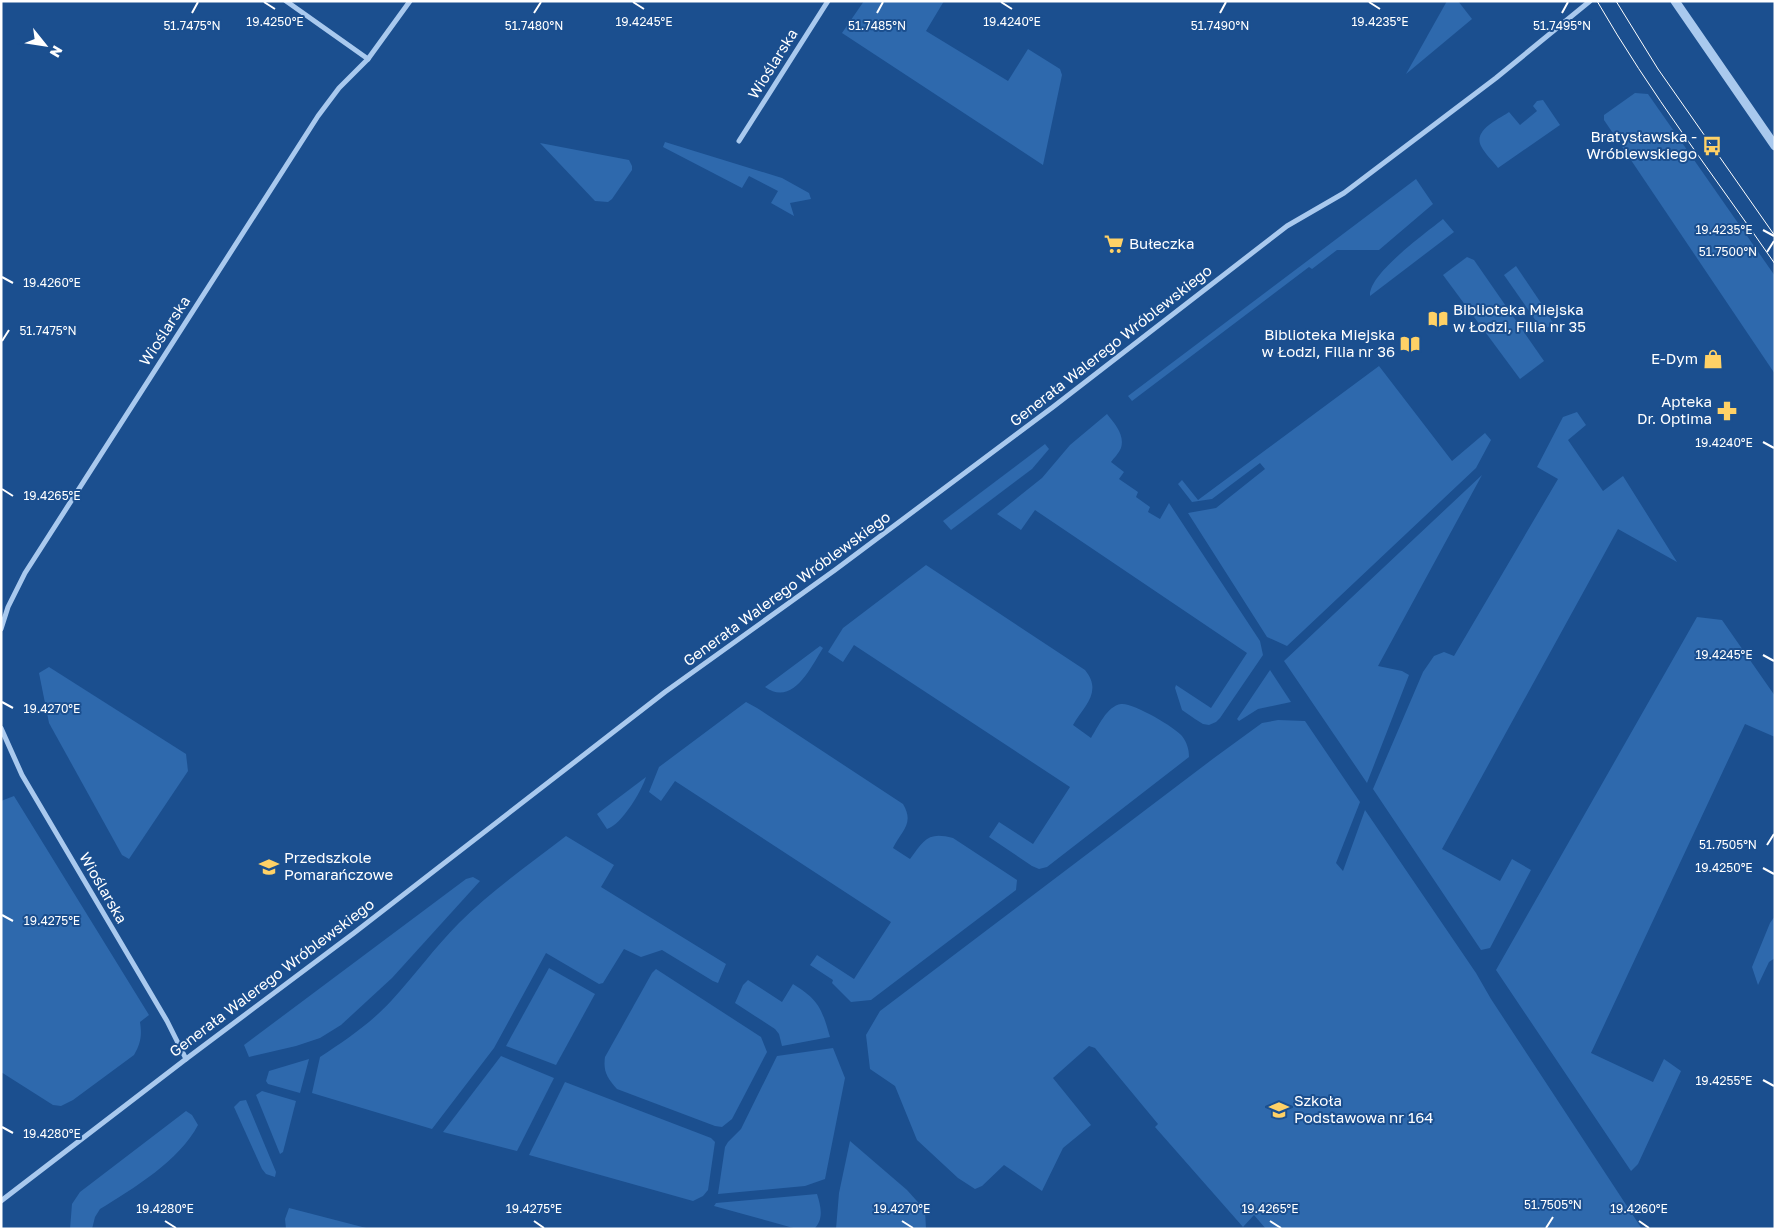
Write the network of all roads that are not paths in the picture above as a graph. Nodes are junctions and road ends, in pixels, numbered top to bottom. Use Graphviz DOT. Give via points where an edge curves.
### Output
graph roads {
  1 [pos="286,1"];
  2 [pos="410,1"];
  3 [pos="828,1"];
  4 [pos="1590,1"];
  5 [pos="1675,1"];
  6 [pos="368,59"];
  7 [pos="739,141"];
  8 [pos="1775,146"];
  9 [pos="1,629"];
  10 [pos="1,728"];
  11 [pos="186,1059"];
  12 [pos="1,1201"];
  1 -- 6 [label="street"];
  2 -- 6 [label="street, Wioślarska"];
  3 -- 7 [label="street, Wioślarska"];
  4 -- 11 [label="street, Generała Walerego Wróblewskiego" via="1496,78 1352,187 1287,226 1053,407 665,692"];
  5 -- 8 [label="street"];
  6 -- 9 [label="street, Wioślarska" via="339,88 318,116 25,574"];
  10 -- 11 [label="street, Wioślarska" via="22,775"];
  11 -- 12 [label="street, Generała Walerego Wróblewskiego"];
}
